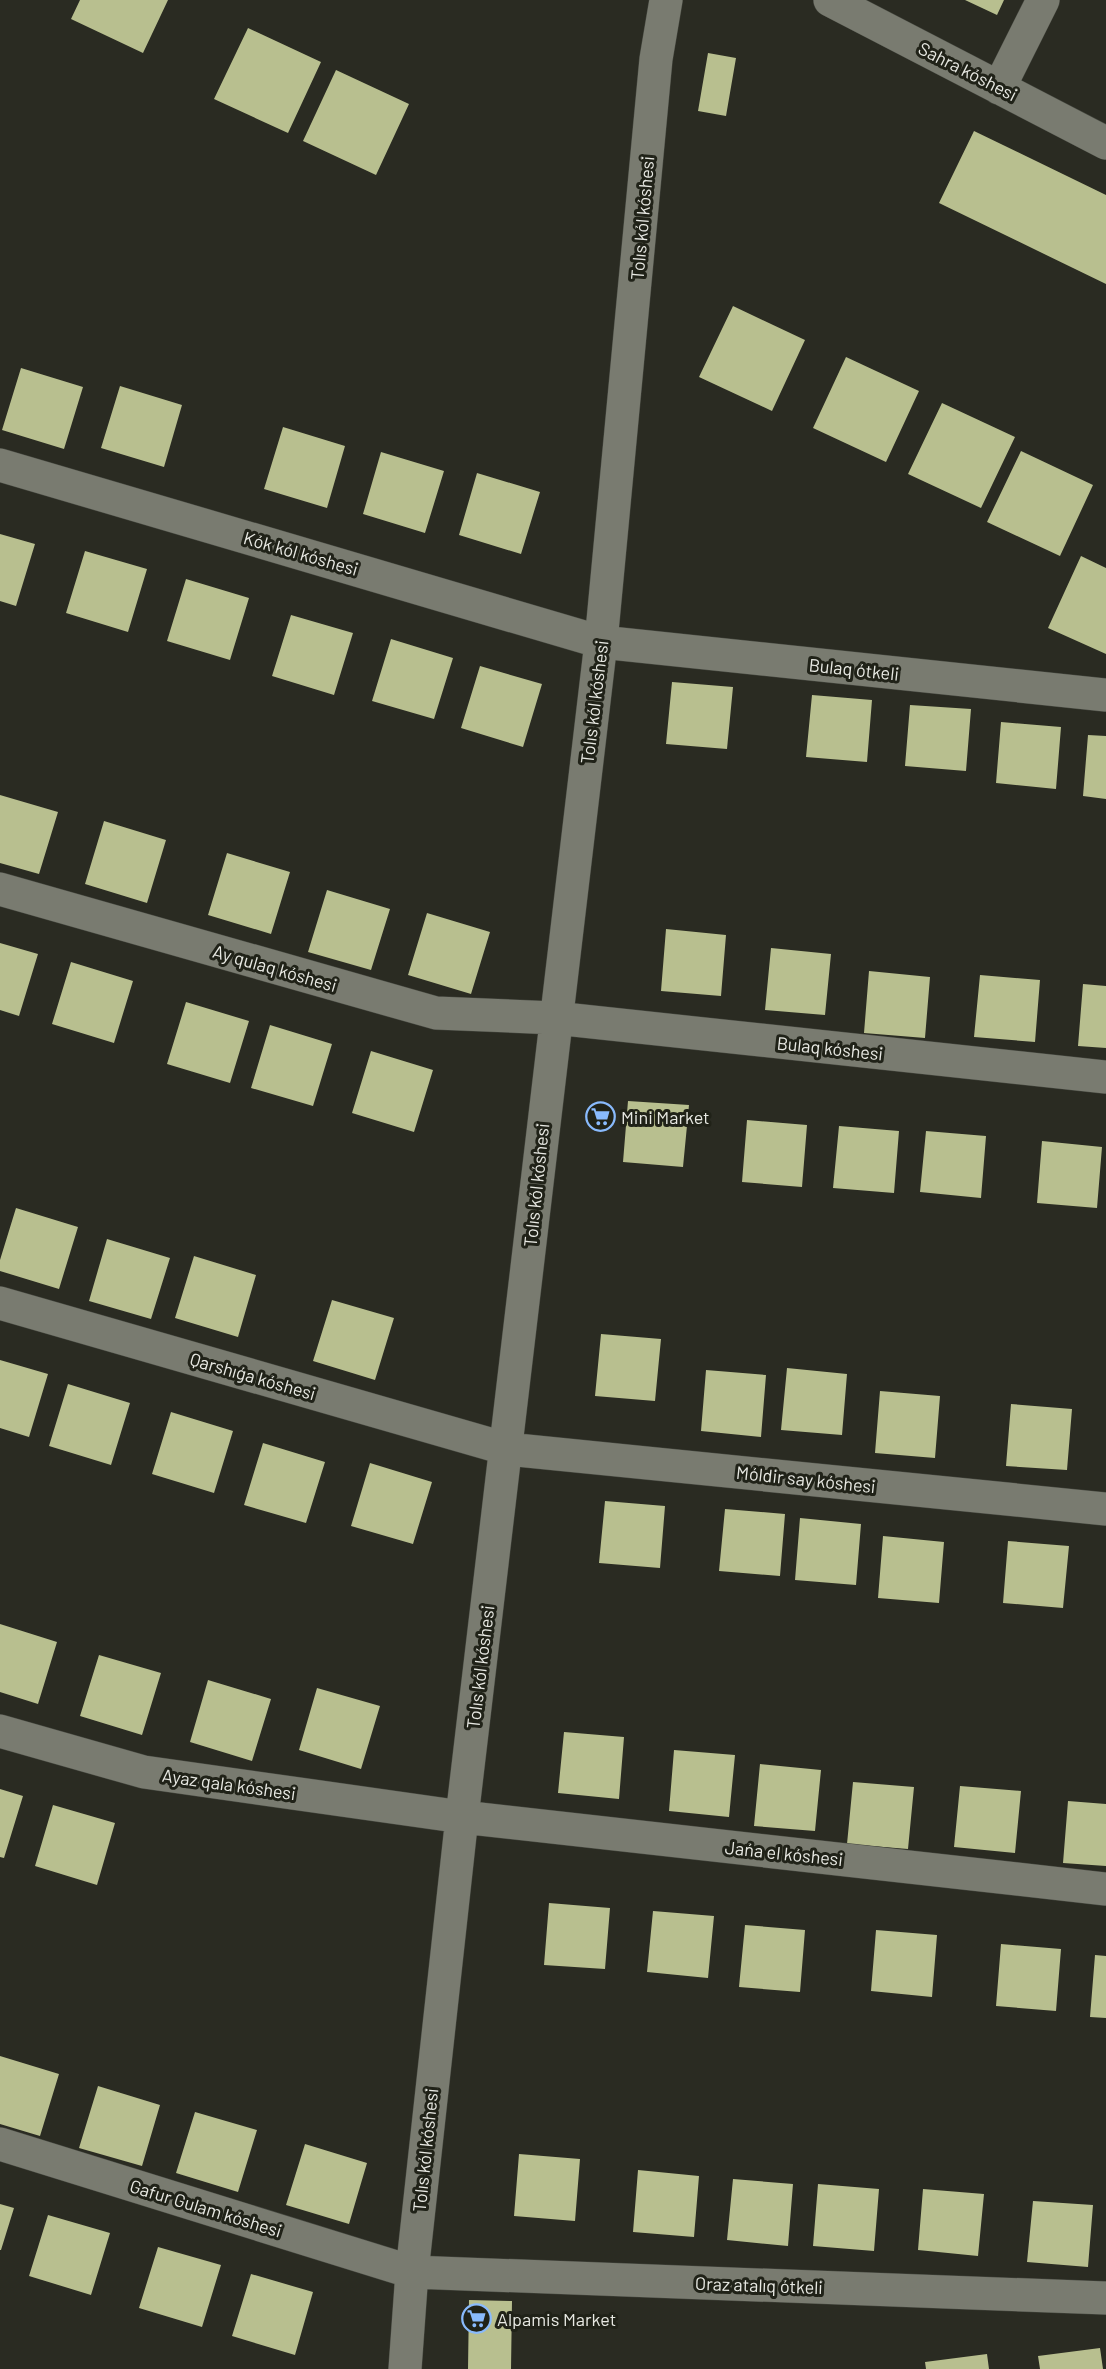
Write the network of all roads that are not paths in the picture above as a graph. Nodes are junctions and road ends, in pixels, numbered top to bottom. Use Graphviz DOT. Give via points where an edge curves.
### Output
graph roads {
  1 [pos="666,0"];
  2 [pos="830,0"];
  3 [pos="1043,0"];
  4 [pos="999,88"];
  5 [pos="1106,143"];
  6 [pos="0,465"];
  7 [pos="602,642"];
  8 [pos="1106,695"];
  9 [pos="0,889"];
  10 [pos="555,1018"];
  11 [pos="1106,1077"];
  12 [pos="0,1304"];
  13 [pos="507,1449"];
  14 [pos="1106,1509"];
  15 [pos="0,1731"];
  16 [pos="462,1817"];
  17 [pos="1106,1889"];
  18 [pos="0,2144"];
  19 [pos="412,2272"];
  20 [pos="1106,2298"];
  21 [pos="405,2369"];
  1 -- 7 [label="street, Tolıs kól kóshesi" via="656,59"];
  2 -- 4 [label="street, Sahra kóshesi"];
  3 -- 4 [label="street"];
  4 -- 5 [label="street, Sahra kóshesi"];
  6 -- 7 [label="street, Kók kól kóshesi"];
  7 -- 8 [label="street, Bulaq ótkeli"];
  7 -- 10 [label="street, Tolıs kól kóshesi"];
  9 -- 10 [label="street, Ay qulaq kóshesi" via="436,1013"];
  10 -- 11 [label="street, Bulaq kóshesi"];
  10 -- 13 [label="street, Tolıs kól kóshesi"];
  12 -- 13 [label="street, Qarshıǵa kóshesi"];
  13 -- 14 [label="street, Móldir say kóshesi"];
  13 -- 16 [label="street, Tolıs kól kóshesi"];
  15 -- 16 [label="street, Ayaz qala kóshesi" via="144,1772"];
  16 -- 17 [label="street, Jańa el kóshesi"];
  16 -- 19 [label="street, Tolıs kól kóshesi"];
  18 -- 19 [label="street, Gafur Gulam kóshesi"];
  19 -- 20 [label="street, Oraz atalıq ótkeli"];
  19 -- 21 [label="street, Tolıs kól kóshesi"];
}
